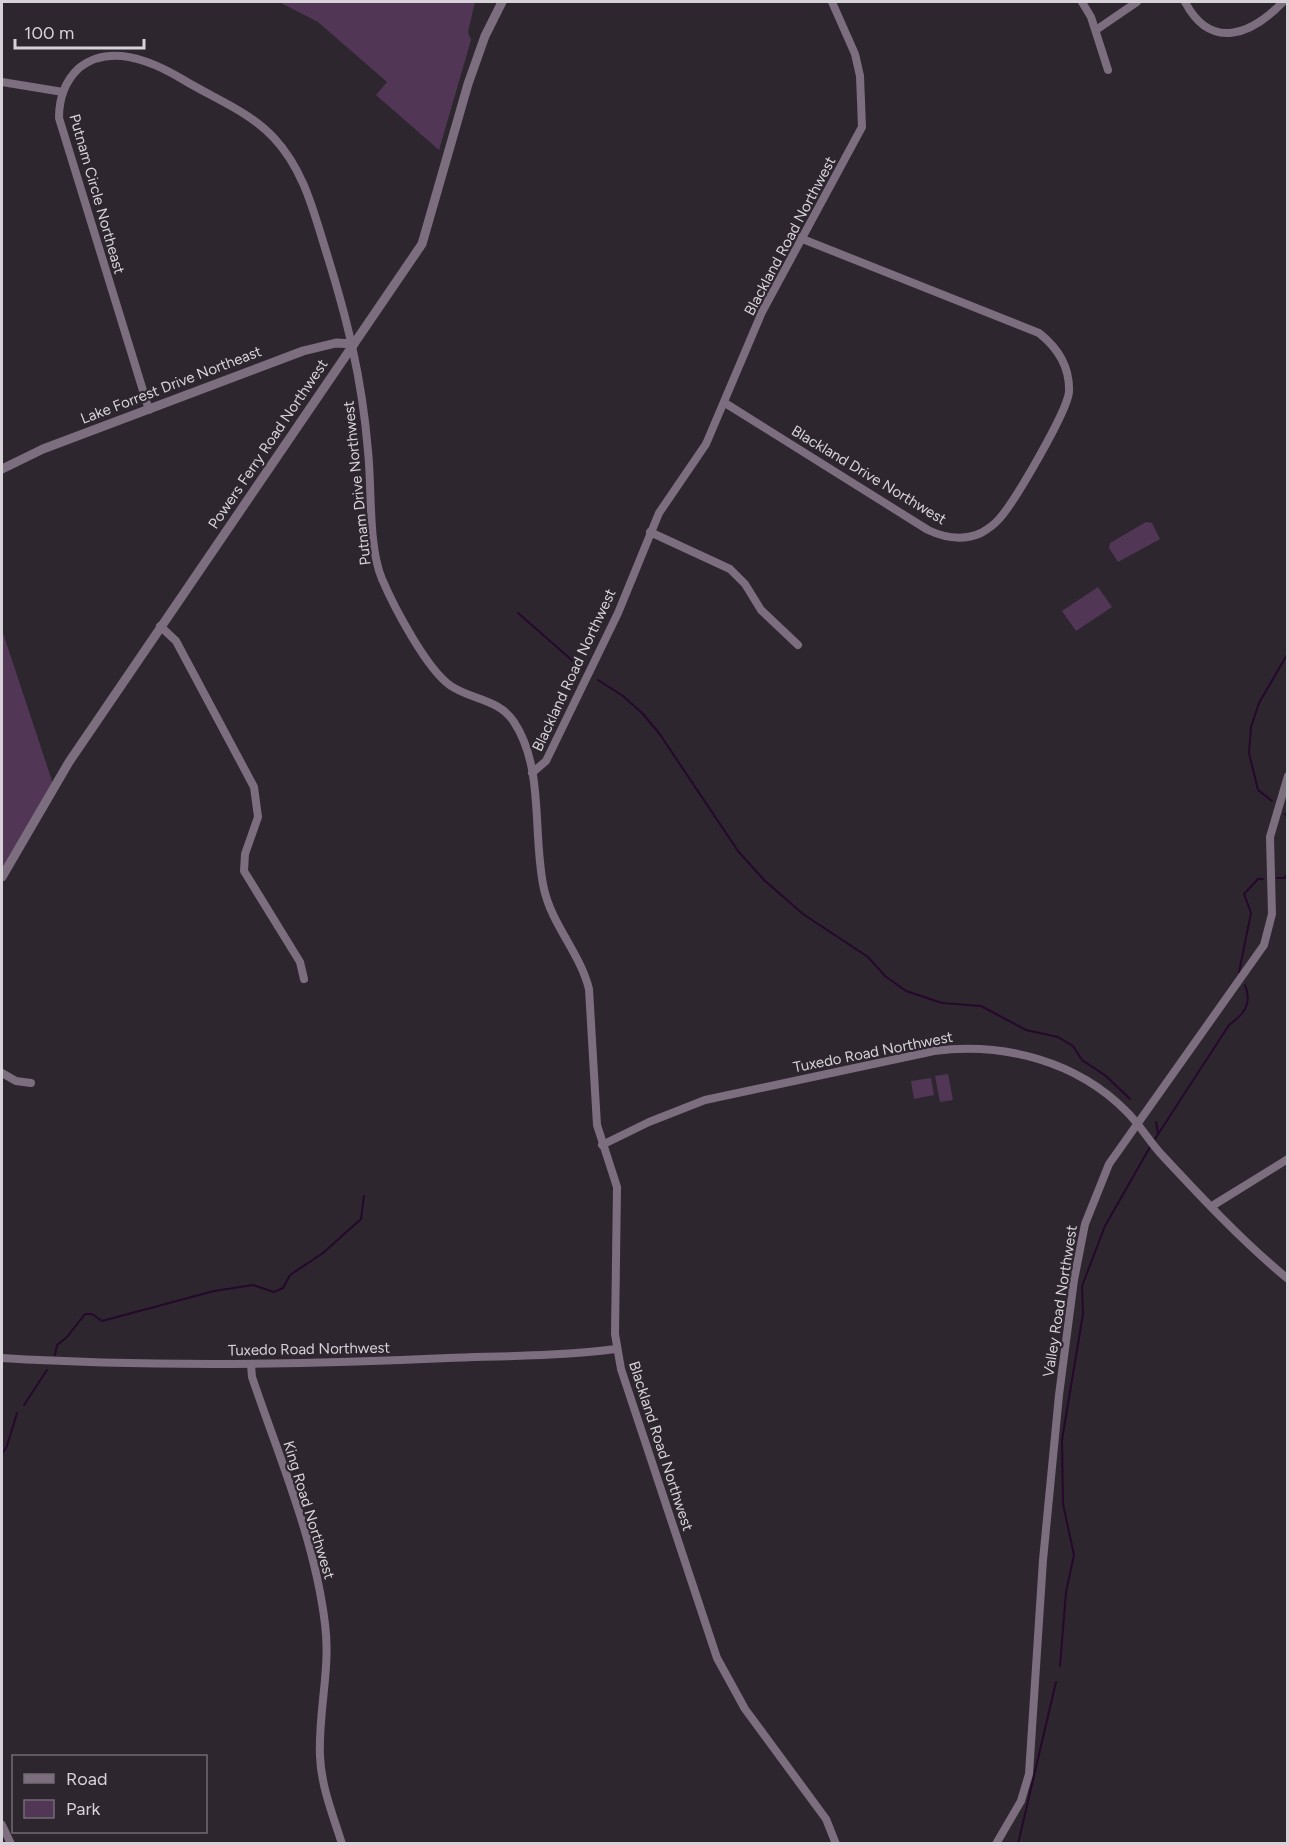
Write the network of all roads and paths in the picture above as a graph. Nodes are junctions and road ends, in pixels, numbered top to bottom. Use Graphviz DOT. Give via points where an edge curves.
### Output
graph roads {
  1 [pos="502,2"];
  2 [pos="832,2"];
  3 [pos="1082,2"];
  4 [pos="1137,2"];
  5 [pos="1185,2"];
  6 [pos="1283,2"];
  7 [pos="1095,30"];
  8 [pos="1108,70"];
  9 [pos="2,82"];
  10 [pos="63,92"];
  11 [pos="800,238"];
  12 [pos="354,344"];
  13 [pos="725,403"];
  14 [pos="149,410"];
  15 [pos="2,469"];
  16 [pos="650,532"];
  17 [pos="160,626"];
  18 [pos="798,645"];
  19 [pos="532,773"];
  20 [pos="1287,776"];
  21 [pos="2,877"];
  22 [pos="304,979"];
  23 [pos="2,1073"];
  24 [pos="31,1083"];
  25 [pos="1136,1123"];
  26 [pos="602,1145"];
  27 [pos="1287,1159"];
  28 [pos="1212,1206"];
  29 [pos="1287,1279"];
  30 [pos="616,1349"];
  31 [pos="2,1358"];
  32 [pos="251,1365"];
  33 [pos="2,1824"];
  34 [pos="11,1844"];
  35 [pos="342,1844"];
  36 [pos="836,1844"];
  37 [pos="996,1844"];
  1 -- 12 [label="street, Powers Ferry Road Northwest" via="468,84 422,244"];
  2 -- 11 [label="street, Blackland Road Northwest" via="855,54 862,127"];
  3 -- 7 [label="street"];
  4 -- 7 [label="street"];
  5 -- 6 [label="street" via="1203,25 1228,35 1248,29"];
  7 -- 8 [label="street"];
  9 -- 10 [label="street"];
  10 -- 12 [label="street" via="72,75 88,62 106,56 127,56 176,75 262,127 285,151 303,182"];
  10 -- 14 [label="street, Putnam Circle Northeast" via="61,126"];
  11 -- 13 [label="street, Blackland Road Northwest" via="762,312"];
  11 -- 13 [label="street, Blackland Drive Northwest" via="1040,333 1057,349 1066,369 1069,390 1063,413 1000,518 981,533 955,538 928,530"];
  12 -- 14 [label="street, Lake Forrest Drive Northeast" via="336,343 303,351"];
  12 -- 17 [label="street, Powers Ferry Road Northwest"];
  12 -- 19 [label="street, Putnam Drive Northwest" via="367,433 375,552 382,580 438,675 457,690 498,706 513,720"];
  13 -- 16 [label="street, Blackland Road Northwest" via="706,444"];
  14 -- 15 [label="street, Lake Forrest Drive Northeast" via="42,449"];
  16 -- 18 [label="street" via="730,568 761,610"];
  16 -- 19 [label="street, Blackland Road Northwest" via="618,613 551,751 540,769"];
  17 -- 21 [label="street, Powers Ferry Road Northwest" via="69,762"];
  17 -- 22 [label="street" via="176,641 254,787 258,817 245,854 244,871 300,962"];
  19 -- 26 [label="street, Blackland Road Northwest" via="545,893 554,918 583,968 589,989 597,1125"];
  20 -- 25 [label="street, Valley Road Northwest" via="1270,837 1272,914 1264,945"];
  23 -- 24 [label="street"];
  25 -- 26 [label="street, Tuxedo Road Northwest" via="1101,1089 1062,1067 1002,1051 959,1048 705,1100"];
  25 -- 28 [label="street, Tuxedo Road Northwest"];
  25 -- 37 [label="street, Valley Road Northwest" via="1109,1164 1094,1197 1076,1270 1065,1338 1043,1560 1029,1774 1021,1801"];
  26 -- 30 [label="street, Blackland Road Northwest" via="617,1188"];
  27 -- 28 [label="street"];
  28 -- 29 [label="street, Tuxedo Road Northwest"];
  30 -- 32 [label="street, Tuxedo Road Northwest"];
  30 -- 36 [label="street, Blackland Road Northwest" via="717,1658 745,1709 826,1819"];
  31 -- 32 [label="street, Tuxedo Road Northwest"];
  32 -- 35 [label="street, King Road Northwest" via="309,1549 323,1610 327,1646 320,1755 324,1786"];
  33 -- 34 [label="street"];
}
